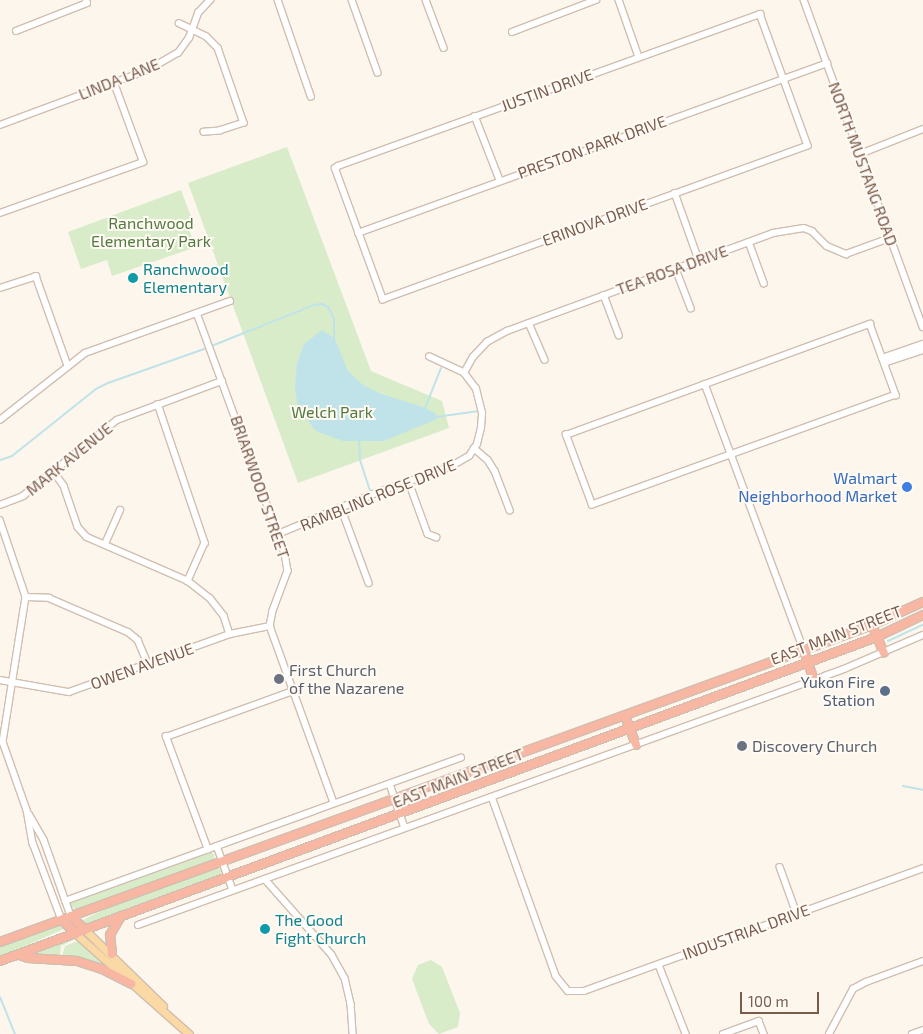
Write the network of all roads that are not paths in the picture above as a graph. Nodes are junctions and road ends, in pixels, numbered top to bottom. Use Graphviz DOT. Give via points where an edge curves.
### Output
graph roads {
  1 [pos="210,0"];
  2 [pos="278,0"];
  3 [pos="352,0"];
  4 [pos="426,0"];
  5 [pos="596,0"];
  6 [pos="619,0"];
  7 [pos="804,0"];
  8 [pos="87,1"];
  9 [pos="179,23"];
  10 [pos="192,29"];
  11 [pos="16,31"];
  12 [pos="512,32"];
  13 [pos="444,48"];
  14 [pos="639,57"];
  15 [pos="827,63"];
  16 [pos="378,72"];
  17 [pos="784,79"];
  18 [pos="114,83"];
  19 [pos="311,96"];
  20 [pos="475,116"];
  21 [pos="0,125"];
  22 [pos="923,129"];
  23 [pos="204,132"];
  24 [pos="860,154"];
  25 [pos="500,180"];
  26 [pos="675,193"];
  27 [pos="0,213"];
  28 [pos="358,233"];
  29 [pos="890,238"];
  30 [pos="749,242"];
  31 [pos="699,260"];
  32 [pos="676,269"];
  33 [pos="764,283"];
  34 [pos="0,288"];
  35 [pos="604,296"];
  36 [pos="230,301"];
  37 [pos="691,308"];
  38 [pos="197,313"];
  39 [pos="529,323"];
  40 [pos="923,327"];
  41 [pos="619,335"];
  42 [pos="923,344"];
  43 [pos="923,350"];
  44 [pos="430,357"];
  45 [pos="545,360"];
  46 [pos="883,361"];
  47 [pos="68,366"];
  48 [pos="464,373"];
  49 [pos="222,381"];
  50 [pos="705,384"];
  51 [pos="158,404"];
  52 [pos="0,420"];
  53 [pos="474,448"];
  54 [pos="731,455"];
  55 [pos="54,472"];
  56 [pos="409,482"];
  57 [pos="0,505"];
  58 [pos="341,507"];
  59 [pos="120,510"];
  60 [pos="510,510"];
  61 [pos="0,520"];
  62 [pos="278,534"];
  63 [pos="436,537"];
  64 [pos="105,544"];
  65 [pos="188,581"];
  66 [pos="369,583"];
  67 [pos="26,597"];
  68 [pos="923,602"];
  69 [pos="923,615"];
  70 [pos="872,625"];
  71 [pos="270,626"];
  72 [pos="230,634"];
  73 [pos="923,635"];
  74 [pos="877,637"];
  75 [pos="804,650"];
  76 [pos="884,653"];
  77 [pos="808,662"];
  78 [pos="148,664"];
  79 [pos="0,680"];
  80 [pos="814,680"];
  81 [pos="12,681"];
  82 [pos="293,691"];
  83 [pos="625,716"];
  84 [pos="630,728"];
  85 [pos="636,745"];
  86 [pos="461,758"];
  87 [pos="390,784"];
  88 [pos="492,797"];
  89 [pos="394,799"];
  90 [pos="334,803"];
  91 [pos="27,810"];
  92 [pos="400,815"];
  93 [pos="405,828"];
  94 [pos="44,843"];
  95 [pos="34,846"];
  96 [pos="217,846"];
  97 [pos="208,850"];
  98 [pos="222,860"];
  99 [pos="780,867"];
  100 [pos="923,868"];
  101 [pos="54,871"];
  102 [pos="46,875"];
  103 [pos="229,877"];
  104 [pos="265,879"];
  105 [pos="233,890"];
  106 [pos="65,901"];
  107 [pos="797,914"];
  108 [pos="71,916"];
  109 [pos="122,916"];
  110 [pos="62,920"];
  111 [pos="138,925"];
  112 [pos="85,930"];
  113 [pos="76,934"];
  114 [pos="0,942"];
  115 [pos="19,954"];
  116 [pos="112,954"];
  117 [pos="0,961"];
  118 [pos="923,961"];
  119 [pos="659,964"];
  120 [pos="132,984"];
  121 [pos="178,1023"];
  122 [pos="923,1030"];
  123 [pos="189,1034"];
  124 [pos="353,1034"];
  125 [pos="686,1034"];
  126 [pos="722,1034"];
  127 [pos="764,1034"];
  128 [pos="829,1034"];
  129 [pos="912,1034"];
  1 -- 10 [label="street, LINDA LANE" via="198,13"];
  2 -- 19 [label="street"];
  3 -- 16 [label="street"];
  4 -- 13 [label="street"];
  5 -- 12 [label="street"];
  6 -- 14 [label="street"];
  7 -- 15 [label="street, NORTH MUSTANG ROAD"];
  8 -- 11 [label="street"];
  9 -- 10 [label="street"];
  10 -- 18 [label="street, LINDA LANE" via="178,53 148,70"];
  10 -- 23 [label="street" via="206,36 218,48 244,123 220,131"];
  14 -- 17 [label="street, JUSTIN DRIVE" via="760,14"];
  14 -- 20 [label="street, JUSTIN DRIVE"];
  15 -- 17 [label="street, PRESTON PARK DRIVE"];
  15 -- 24 [label="street, NORTH MUSTANG ROAD"];
  17 -- 25 [label="street, PRESTON PARK DRIVE"];
  17 -- 26 [label="street, ERINOVA DRIVE" via="808,146"];
  18 -- 21 [label="street, LINDA LANE"];
  18 -- 27 [label="street" via="143,162"];
  20 -- 25 [label="street"];
  20 -- 28 [label="street, JUSTIN DRIVE" via="338,166 335,169"];
  22 -- 24 [label="street"];
  24 -- 29 [label="street, NORTH MUSTANG ROAD"];
  25 -- 28 [label="street, PRESTON PARK DRIVE"];
  26 -- 28 [label="street, ERINOVA DRIVE" via="383,300"];
  26 -- 31 [label="street"];
  29 -- 30 [label="street, TEA ROSA DRIVE" via="846,254 827,246 804,228"];
  29 -- 40 [label="street, NORTH MUSTANG ROAD"];
  30 -- 31 [label="street, TEA ROSA DRIVE"];
  30 -- 33 [label="street"];
  31 -- 32 [label="street, TEA ROSA DRIVE"];
  32 -- 35 [label="street, TEA ROSA DRIVE"];
  32 -- 37 [label="street"];
  34 -- 47 [label="street" via="36,276"];
  35 -- 39 [label="street, TEA ROSA DRIVE"];
  35 -- 41 [label="street"];
  36 -- 38 [label="street"];
  38 -- 47 [label="street" via="90,352"];
  38 -- 49 [label="street, BRIARWOOD STREET"];
  39 -- 45 [label="street"];
  39 -- 48 [label="street, TEA ROSA DRIVE" via="487,342"];
  42 -- 46 [label="street"];
  43 -- 46 [label="street"];
  44 -- 48 [label="street"];
  46 -- 50 [label="street" via="870,324"];
  46 -- 54 [label="street" via="896,395"];
  47 -- 52 [label="street"];
  48 -- 53 [label="street, RAMBLING ROSE DRIVE" via="476,389 482,413"];
  49 -- 51 [label="street, MARK AVENUE"];
  49 -- 62 [label="street, BRIARWOOD STREET"];
  50 -- 54 [label="street"];
  50 -- 54 [label="street" via="566,435 592,505"];
  51 -- 55 [label="street, MARK AVENUE" via="117,420"];
  51 -- 65 [label="street" via="205,543"];
  53 -- 56 [label="street, RAMBLING ROSE DRIVE" via="461,462"];
  53 -- 60 [label="street" via="495,471"];
  54 -- 75 [label="street"];
  55 -- 57 [label="street, MARK AVENUE" via="22,496"];
  55 -- 64 [label="street" via="64,486 78,527 87,537"];
  56 -- 58 [label="street, RAMBLING ROSE DRIVE"];
  56 -- 63 [label="street" via="428,534"];
  58 -- 62 [label="street, RAMBLING ROSE DRIVE"];
  58 -- 66 [label="street"];
  59 -- 64 [label="street"];
  61 -- 67 [label="street"];
  62 -- 71 [label="street, BRIARWOOD STREET" via="288,571"];
  64 -- 65 [label="street"];
  65 -- 72 [label="street" via="210,598 224,616"];
  67 -- 78 [label="street" via="49,598 128,632 138,640"];
  67 -- 81 [label="street"];
  68 -- 70 [label="highway, EAST MAIN STREET"];
  69 -- 74 [label="highway, EAST MAIN STREET"];
  70 -- 74 [label="highway"];
  70 -- 75 [label="highway, EAST MAIN STREET"];
  71 -- 72 [label="street, OWEN AVENUE"];
  71 -- 82 [label="street"];
  72 -- 78 [label="street, OWEN AVENUE"];
  73 -- 76 [label="street, EAST MAIN STREET"];
  74 -- 76 [label="highway"];
  74 -- 77 [label="highway, EAST MAIN STREET"];
  75 -- 77 [label="highway"];
  75 -- 83 [label="highway, EAST MAIN STREET"];
  76 -- 80 [label="street, EAST MAIN STREET"];
  77 -- 80 [label="highway"];
  77 -- 84 [label="highway, EAST MAIN STREET"];
  78 -- 81 [label="street, OWEN AVENUE" via="69,692"];
  79 -- 81 [label="street, OWEN AVENUE"];
  80 -- 85 [label="street, EAST MAIN STREET"];
  81 -- 91 [label="street" via="3,742"];
  82 -- 90 [label="street"];
  82 -- 97 [label="street" via="166,737"];
  83 -- 84 [label="highway"];
  83 -- 89 [label="highway, EAST MAIN STREET"];
  84 -- 85 [label="highway"];
  84 -- 92 [label="highway, EAST MAIN STREET"];
  85 -- 88 [label="street, EAST MAIN STREET"];
  86 -- 87 [label="street, EAST MAIN STREET"];
  87 -- 89 [label="street"];
  87 -- 90 [label="street, EAST MAIN STREET"];
  88 -- 93 [label="street, EAST MAIN STREET"];
  88 -- 119 [label="street, INDUSTRIAL DRIVE" via="556,976 568,991 584,991"];
  89 -- 92 [label="street"];
  89 -- 98 [label="highway, EAST MAIN STREET"];
  90 -- 96 [label="street, EAST MAIN STREET"];
  91 -- 94 [label="street"];
  91 -- 95 [label="street"];
  92 -- 93 [label="street"];
  92 -- 103 [label="highway, EAST MAIN STREET"];
  93 -- 104 [label="street, EAST MAIN STREET"];
  94 -- 95 [label="street"];
  94 -- 101 [label="street"];
  95 -- 102 [label="street"];
  96 -- 97 [label="street, EAST MAIN STREET"];
  96 -- 98 [label="street"];
  97 -- 106 [label="street, EAST MAIN STREET"];
  98 -- 103 [label="street"];
  98 -- 108 [label="highway, EAST MAIN STREET"];
  99 -- 107 [label="street"];
  100 -- 107 [label="street, INDUSTRIAL DRIVE"];
  101 -- 102 [label="street"];
  101 -- 106 [label="street"];
  102 -- 110 [label="street"];
  103 -- 105 [label="street"];
  103 -- 109 [label="highway, EAST MAIN STREET"];
  104 -- 105 [label="street, EAST MAIN STREET"];
  104 -- 124 [label="street" via="332,955 345,978"];
  105 -- 111 [label="street, EAST MAIN STREET"];
  106 -- 108 [label="street"];
  107 -- 119 [label="street, INDUSTRIAL DRIVE"];
  108 -- 110 [label="highway, EAST MAIN STREET"];
  108 -- 112 [label="highway"];
  109 -- 112 [label="highway, EAST MAIN STREET"];
  109 -- 116 [label="highway" via="110,935"];
  110 -- 113 [label="highway"];
  110 -- 114 [label="highway, EAST MAIN STREET"];
  112 -- 113 [label="highway, EAST MAIN STREET"];
  112 -- 116 [label="main road"];
  113 -- 115 [label="highway, EAST MAIN STREET"];
  113 -- 120 [label="main road"];
  115 -- 117 [label="highway, EAST MAIN STREET"];
  115 -- 120 [label="highway" via="28,958 77,961"];
  116 -- 121 [label="main road"];
  118 -- 128 [label="street" via="853,989"];
  119 -- 125 [label="street"];
  120 -- 121 [label="main road"];
  121 -- 123 [label="main road"];
  122 -- 129 [label="street"];
  126 -- 127 [label="street" via="759,1021"];
}
